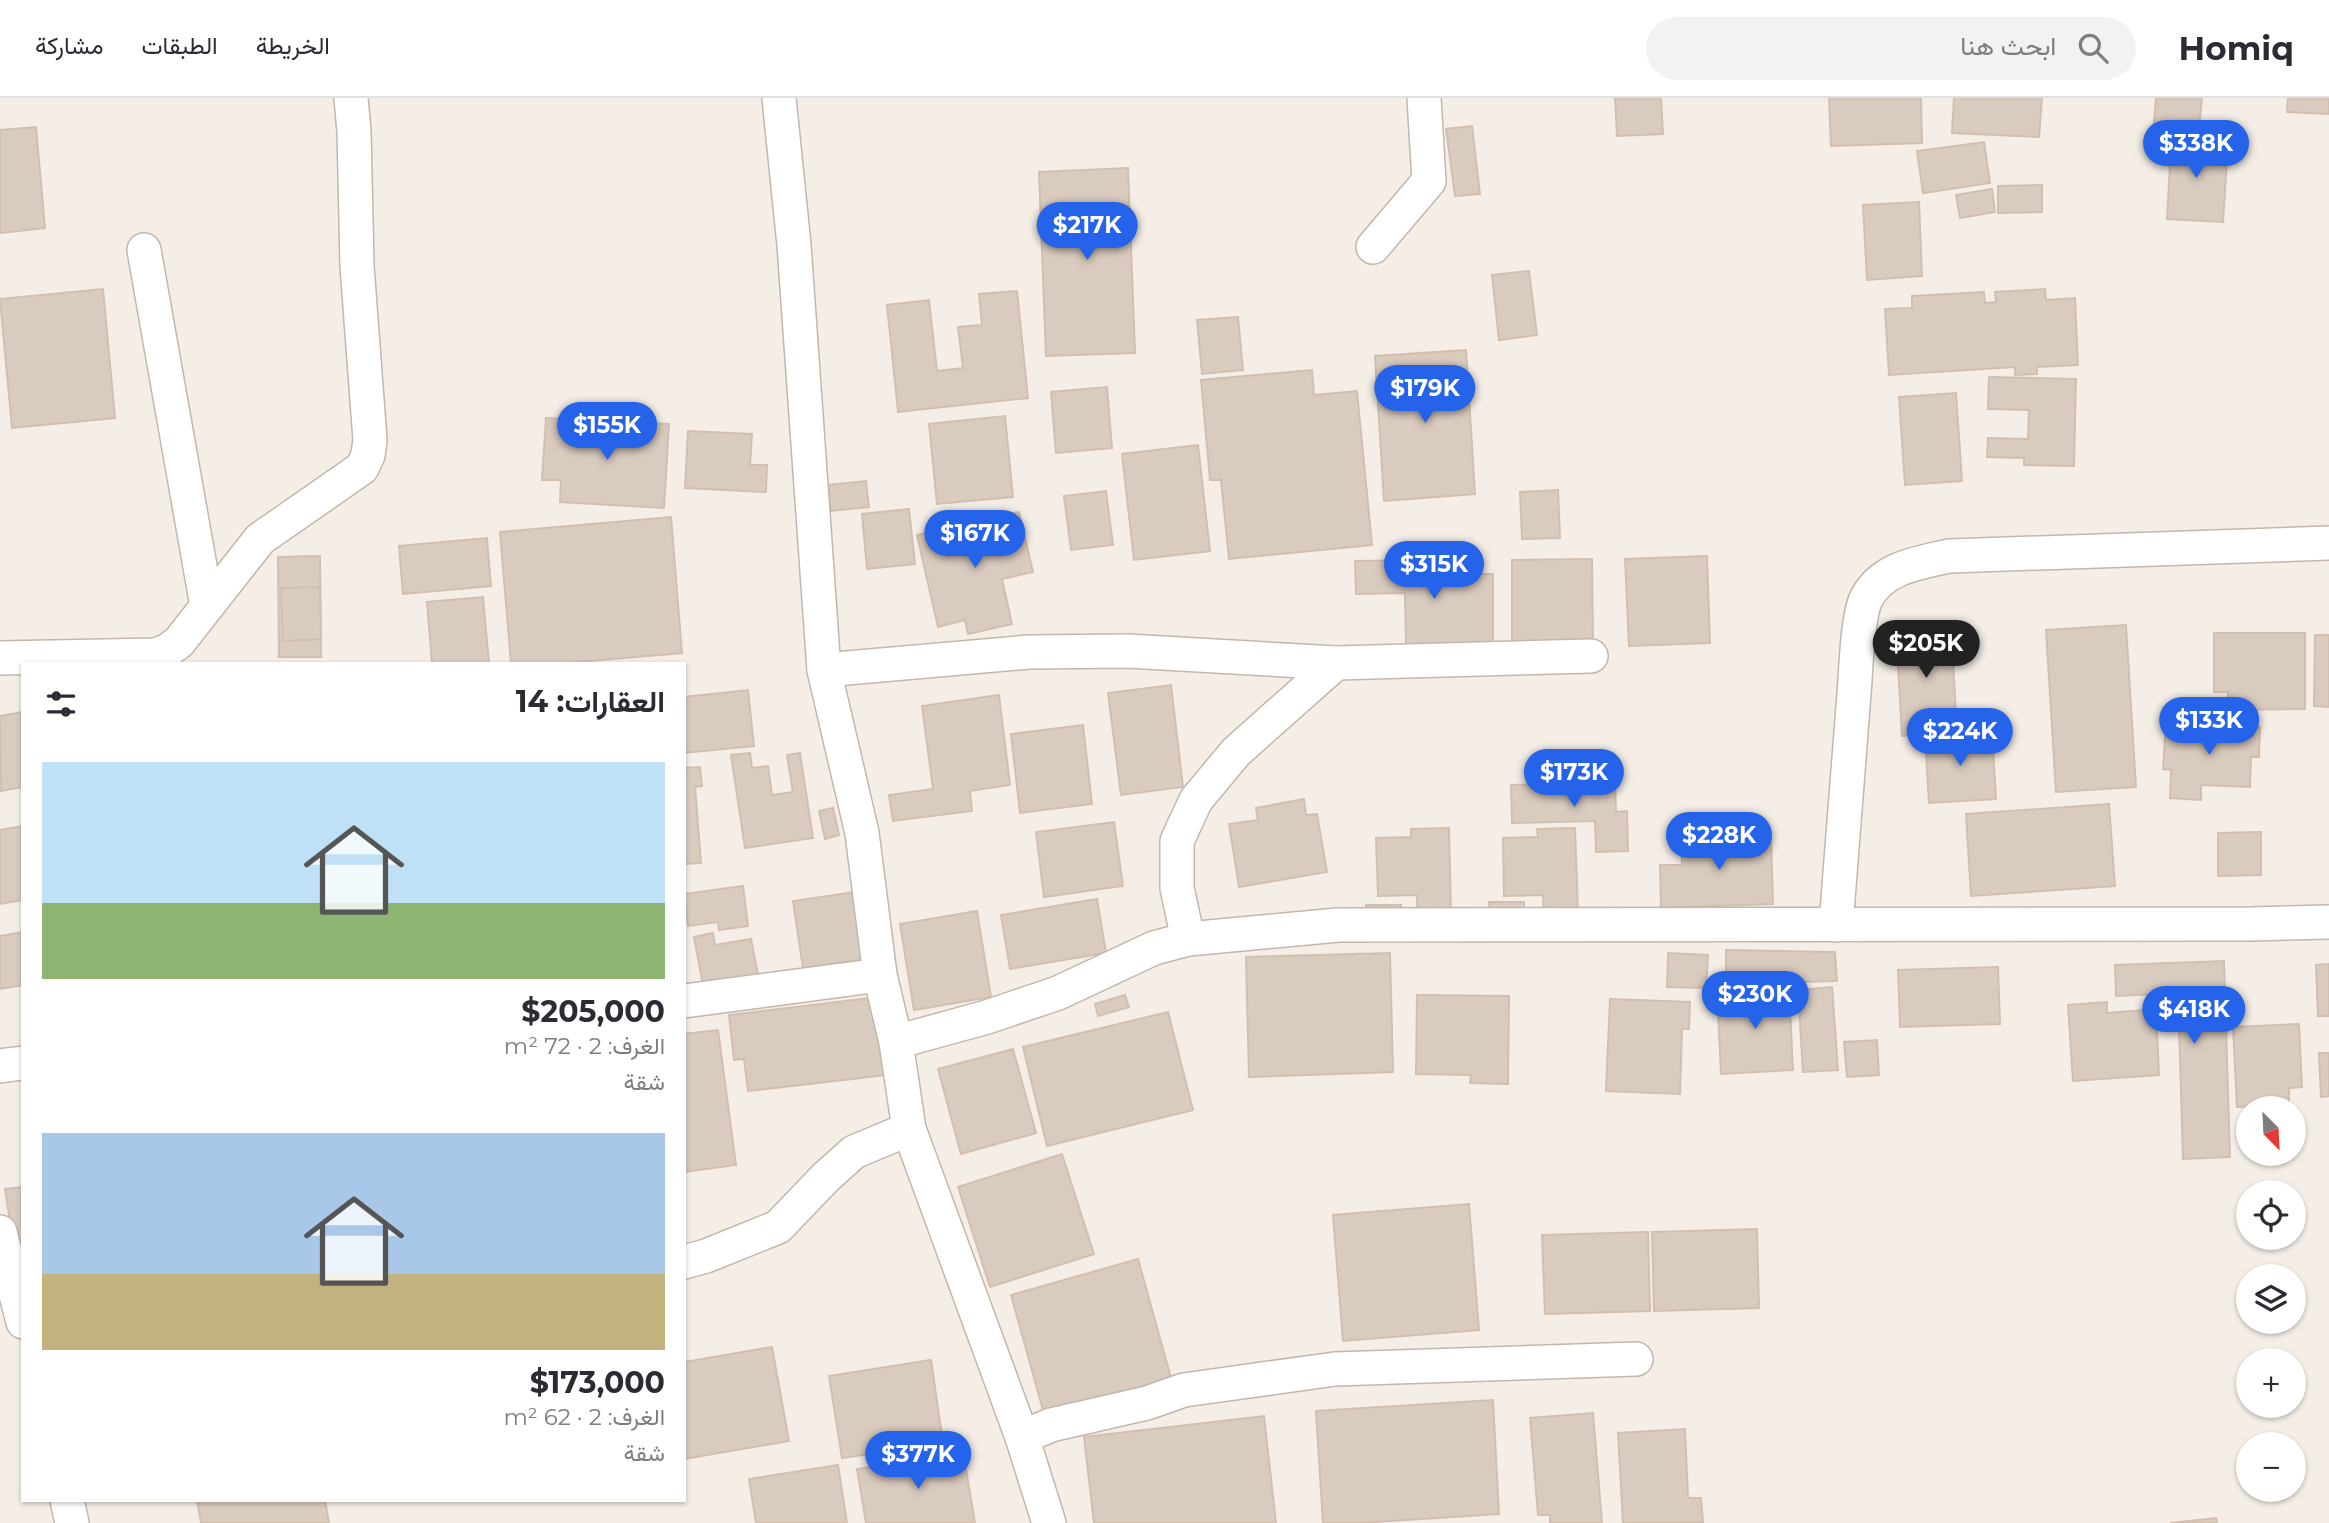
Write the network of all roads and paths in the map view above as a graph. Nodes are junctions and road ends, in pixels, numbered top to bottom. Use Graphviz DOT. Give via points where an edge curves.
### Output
graph roads {
  1 [pos="351,98"];
  2 [pos="779,98"];
  3 [pos="1424,98"];
  4 [pos="1373,247"];
  5 [pos="144,250"];
  6 [pos="2329,543"];
  7 [pos="207,606"];
  8 [pos="1591,656"];
  9 [pos="0,658"];
  10 [pos="1336,663"];
  11 [pos="824,670"];
  12 [pos="2329,922"];
  13 [pos="1836,925"];
  14 [pos="1188,939"];
  15 [pos="880,975"];
  16 [pos="686,1001"];
  17 [pos="896,1042"];
  18 [pos="21,1063"];
  19 [pos="0,1066"];
  20 [pos="909,1129"];
  21 [pos="10,1254"];
  22 [pos="686,1261"];
  23 [pos="21,1312"];
  24 [pos="1636,1359"];
  25 [pos="1022,1437"];
  26 [pos="67,1502"];
  27 [pos="72,1523"];
  28 [pos="1049,1523"];
  1 -- 7 [label="street" via="368,455 362,468 260,540"];
  2 -- 11 [label="street"];
  3 -- 4 [label="street" via="1429,181"];
  5 -- 7 [label="street"];
  6 -- 13 [label="street" via="1949,556 1888,574 1867,597 1863,609"];
  7 -- 9 [label="street" via="179,642 155,655"];
  8 -- 10 [label="street"];
  10 -- 11 [label="street" via="1128,651 1029,652"];
  10 -- 14 [label="street" via="1236,752 1196,800 1177,841 1177,888"];
  11 -- 15 [label="street" via="862,833"];
  12 -- 13 [label="street"];
  13 -- 14 [label="street" via="1339,925"];
  14 -- 17 [label="street" via="1154,947 1058,993"];
  15 -- 16 [label="street"];
  15 -- 17 [label="street"];
  17 -- 20 [label="street"];
  18 -- 19 [label="street"];
  20 -- 22 [label="street" via="854,1152 778,1227"];
  20 -- 25 [label="street"];
  21 -- 23 [label="street"];
  24 -- 25 [label="street" via="1335,1368 1184,1390"];
  25 -- 28 [label="street"];
  26 -- 27 [label="street"];
}
